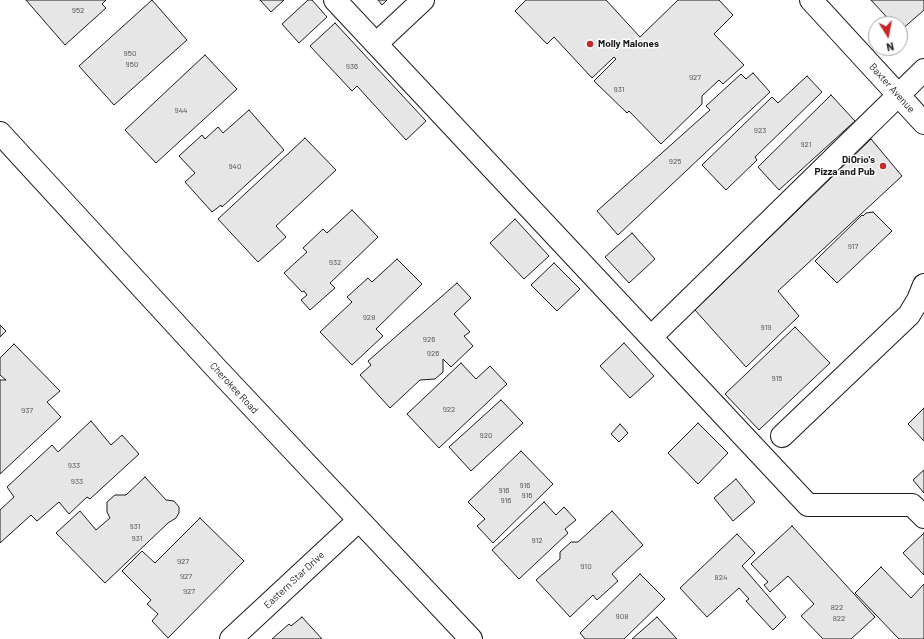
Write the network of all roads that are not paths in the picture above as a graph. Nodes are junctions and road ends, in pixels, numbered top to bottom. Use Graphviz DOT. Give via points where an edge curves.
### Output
graph roads {
  1 [pos="336,0"];
  2 [pos="423,0"];
  3 [pos="811,0"];
  4 [pos="376,44"];
  5 [pos="924,70"];
  6 [pos="898,94"];
  7 [pos="924,123"];
  8 [pos="0,133"];
  9 [pos="924,285"];
  10 [pos="651,337"];
  11 [pos="782,436"];
  12 [pos="924,517"];
  13 [pos="358,521"];
  14 [pos="231,639"];
  15 [pos="471,639"];
  1 -- 4 [label="street"];
  2 -- 4 [label="street"];
  3 -- 6 [label="street, Baxter Avenue"];
  4 -- 10 [label="street"];
  5 -- 6 [label="street"];
  6 -- 7 [label="street, Baxter Avenue"];
  6 -- 10 [label="street"];
  8 -- 13 [label="street, Cherokee Road"];
  9 -- 11 [label="street" via="908,315"];
  10 -- 12 [label="street" via="808,505 912,505"];
  13 -- 14 [label="street, Eastern Star Drive"];
  13 -- 15 [label="street, Cherokee Road"];
}
